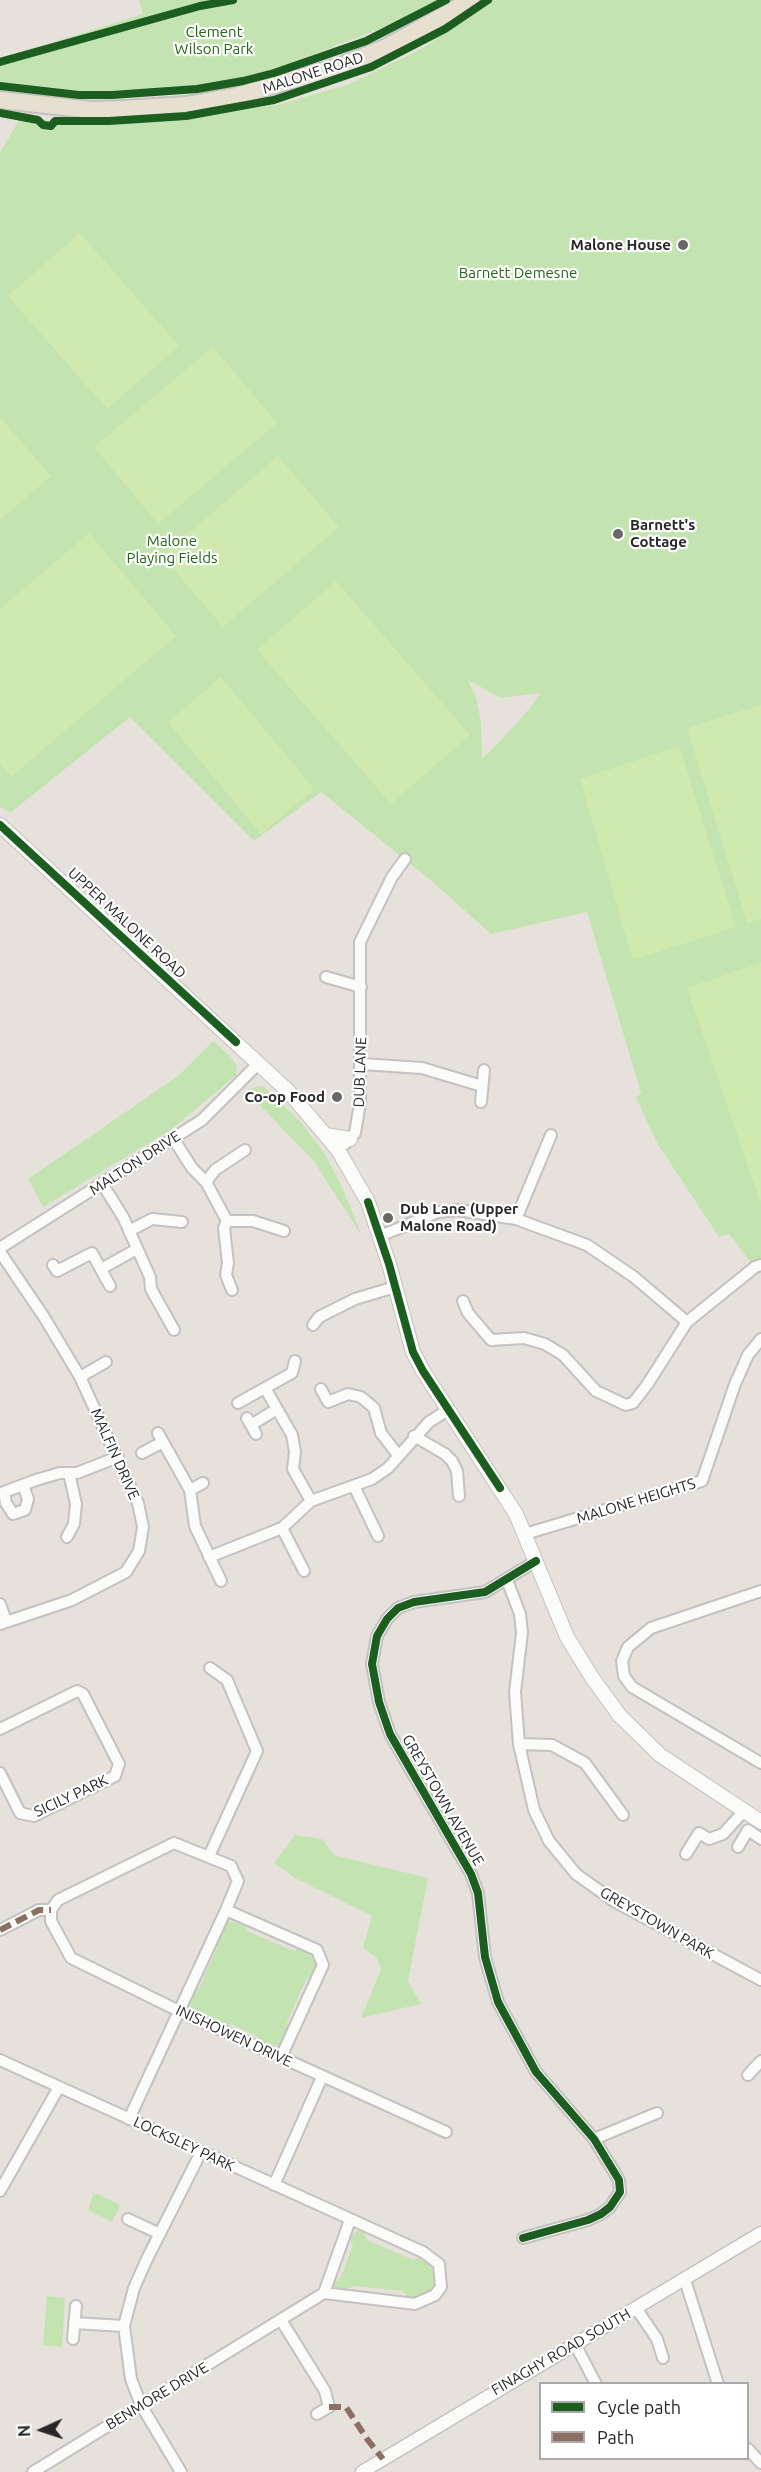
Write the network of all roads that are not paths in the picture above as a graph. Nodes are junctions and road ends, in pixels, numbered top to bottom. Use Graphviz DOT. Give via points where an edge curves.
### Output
graph roads {
  1 [pos="471,0"];
  2 [pos="0,100"];
  3 [pos="0,825"];
  4 [pos="405,859"];
  5 [pos="326,977"];
  6 [pos="361,987"];
  7 [pos="258,1064"];
  8 [pos="362,1064"];
  9 [pos="484,1070"];
  10 [pos="483,1086"];
  11 [pos="481,1102"];
  12 [pos="551,1135"];
  13 [pos="326,1136"];
  14 [pos="173,1138"];
  15 [pos="350,1138"];
  16 [pos="245,1150"];
  17 [pos="338,1150"];
  18 [pos="206,1182"];
  19 [pos="103,1185"];
  20 [pos="516,1219"];
  21 [pos="227,1221"];
  22 [pos="182,1222"];
  23 [pos="129,1231"];
  24 [pos="284,1231"];
  25 [pos="381,1236"];
  26 [pos="137,1249"];
  27 [pos="0,1250"];
  28 [pos="54,1265"];
  29 [pos="761,1265"];
  30 [pos="101,1269"];
  31 [pos="110,1286"];
  32 [pos="395,1287"];
  33 [pos="232,1290"];
  34 [pos="463,1301"];
  35 [pos="687,1322"];
  36 [pos="313,1325"];
  37 [pos="174,1330"];
  38 [pos="761,1339"];
  39 [pos="295,1361"];
  40 [pos="106,1362"];
  41 [pos="80,1377"];
  42 [pos="265,1388"];
  43 [pos="321,1389"];
  44 [pos="238,1403"];
  45 [pos="277,1409"];
  46 [pos="448,1410"];
  47 [pos="251,1426"];
  48 [pos="414,1436"];
  49 [pos="142,1453"];
  50 [pos="398,1455"];
  51 [pos="118,1457"];
  52 [pos="69,1473"];
  53 [pos="203,1484"];
  54 [pos="23,1485"];
  55 [pos="354,1486"];
  56 [pos="190,1490"];
  57 [pos="459,1496"];
  58 [pos="310,1501"];
  59 [pos="282,1528"];
  60 [pos="373,1532"];
  61 [pos="525,1534"];
  62 [pos="67,1537"];
  63 [pos="209,1557"];
  64 [pos="536,1562"];
  65 [pos="299,1569"];
  66 [pos="507,1580"];
  67 [pos="221,1581"];
  68 [pos="761,1591"];
  69 [pos="0,1605"];
  70 [pos="3,1623"];
  71 [pos="210,1668"];
  72 [pos="0,1729"];
  73 [pos="519,1744"];
  74 [pos="761,1763"];
  75 [pos="0,1773"];
  76 [pos="3,1786"];
  77 [pos="744,1811"];
  78 [pos="623,1815"];
  79 [pos="761,1822"];
  80 [pos="761,1839"];
  81 [pos="738,1847"];
  82 [pos="686,1854"];
  83 [pos="209,1856"];
  84 [pos="51,1910"];
  85 [pos="226,1910"];
  86 [pos="0,1930"];
  87 [pos="761,1980"];
  88 [pos="178,2011"];
  89 [pos="281,2057"];
  90 [pos="0,2060"];
  91 [pos="761,2061"];
  92 [pos="748,2075"];
  93 [pos="322,2077"];
  94 [pos="59,2087"];
  95 [pos="657,2113"];
  96 [pos="129,2119"];
  97 [pos="446,2132"];
  98 [pos="594,2139"];
  99 [pos="201,2152"];
  100 [pos="274,2185"];
  101 [pos="0,2191"];
  102 [pos="128,2219"];
  103 [pos="350,2220"];
  104 [pos="160,2234"];
  105 [pos="523,2238"];
  106 [pos="759,2239"];
  107 [pos="685,2280"];
  108 [pos="324,2293"];
  109 [pos="76,2306"];
  110 [pos="636,2308"];
  111 [pos="281,2320"];
  112 [pos="74,2323"];
  113 [pos="124,2326"];
  114 [pos="73,2339"];
  115 [pos="575,2344"];
  116 [pos="663,2358"];
  117 [pos="595,2382"];
  118 [pos="717,2382"];
  119 [pos="141,2405"];
  120 [pos="317,2414"];
  121 [pos="749,2451"];
  122 [pos="761,2463"];
  123 [pos="33,2472"];
  124 [pos="181,2472"];
  125 [pos="362,2472"];
  1 -- 2 [label="highway, MALONE ROAD" via="358,59 304,79 236,96 186,105 92,110"];
  3 -- 7 [label="main road, UPPER MALONE ROAD"];
  4 -- 6 [label="street, DUB LANE" via="362,934"];
  5 -- 6 [label="street"];
  6 -- 8 [label="street, DUB LANE"];
  7 -- 13 [label="main road, UPPER MALONE ROAD"];
  7 -- 14 [label="street, MALTON DRIVE" via="202,1120"];
  8 -- 10 [label="street" via="422,1068"];
  8 -- 15 [label="street, DUB LANE" via="357,1125"];
  9 -- 10 [label="street"];
  10 -- 11 [label="street"];
  12 -- 20 [label="street"];
  13 -- 15 [label="main road"];
  13 -- 17 [label="main road, UPPER MALONE ROAD"];
  14 -- 18 [label="street"];
  14 -- 19 [label="street, MALTON DRIVE"];
  15 -- 17 [label="street, DUB LANE"];
  16 -- 18 [label="street" via="215,1170"];
  17 -- 25 [label="main road, UPPER MALONE ROAD" via="368,1202"];
  18 -- 21 [label="street"];
  19 -- 23 [label="street"];
  19 -- 27 [label="street, MALTON DRIVE"];
  20 -- 25 [label="street" via="458,1210 438,1212"];
  20 -- 35 [label="street" via="586,1245 634,1277"];
  21 -- 24 [label="street" via="253,1221"];
  21 -- 33 [label="street" via="226,1275"];
  22 -- 23 [label="street" via="152,1219"];
  23 -- 26 [label="street"];
  25 -- 32 [label="main road, UPPER MALONE ROAD"];
  26 -- 30 [label="street"];
  26 -- 37 [label="street" via="150,1277 151,1289"];
  27 -- 41 [label="street, MALFIN DRIVE"];
  28 -- 30 [label="street" via="57,1271 92,1252"];
  29 -- 35 [label="street"];
  30 -- 31 [label="street"];
  32 -- 36 [label="street" via="355,1299 319,1317"];
  32 -- 46 [label="main road, UPPER MALONE ROAD" via="413,1352"];
  34 -- 35 [label="street" via="491,1340 524,1338 545,1344 563,1355 596,1391 620,1404 633,1403"];
  38 -- 61 [label="street, MALONE HEIGHTS" via="748,1354 735,1384 702,1481"];
  39 -- 42 [label="street" via="292,1373"];
  40 -- 41 [label="street"];
  41 -- 51 [label="street, MALFIN DRIVE"];
  42 -- 44 [label="street"];
  42 -- 45 [label="street"];
  43 -- 50 [label="street" via="328,1402 348,1394 361,1397 374,1408 381,1433"];
  45 -- 47 [label="street"];
  45 -- 58 [label="street" via="292,1435 293,1468"];
  46 -- 48 [label="street"];
  46 -- 61 [label="main road, UPPER MALONE ROAD" via="500,1488"];
  48 -- 50 [label="street"];
  48 -- 57 [label="street" via="452,1461"];
  49 -- 56 [label="street" via="161,1438"];
  50 -- 55 [label="street" via="388,1468"];
  51 -- 52 [label="street"];
  51 -- 70 [label="street, MALFIN DRIVE" via="138,1503 143,1527 139,1551 126,1572 72,1600"];
  52 -- 54 [label="street"];
  52 -- 62 [label="street" via="76,1504 74,1524"];
  53 -- 56 [label="street"];
  55 -- 58 [label="street"];
  55 -- 60 [label="street"];
  56 -- 63 [label="street" via="195,1526"];
  58 -- 59 [label="street"];
  59 -- 63 [label="street"];
  59 -- 65 [label="street"];
  61 -- 64 [label="main road, UPPER MALONE ROAD"];
  63 -- 67 [label="street"];
  64 -- 66 [label="street, GREYSTOWN AVENUE"];
  64 -- 77 [label="main road, UPPER MALONE ROAD" via="567,1637 620,1716 660,1755"];
  66 -- 73 [label="street, GREYSTOWN PARK" via="520,1614 522,1633 516,1692"];
  66 -- 98 [label="street, GREYSTOWN AVENUE" via="485,1592 414,1602 392,1612 377,1636 373,1674 390,1734 471,1874 478,1893 487,1965 498,2002 536,2072"];
  68 -- 74 [label="street" via="651,1628 628,1647 622,1661 624,1676 632,1687"];
  69 -- 70 [label="street"];
  71 -- 83 [label="street" via="227,1680 257,1750"];
  72 -- 76 [label="street, SICILY PARK" via="77,1691 83,1694 119,1764 115,1776 34,1816 20,1813"];
  73 -- 78 [label="street" via="552,1745 585,1763"];
  73 -- 87 [label="street, GREYSTOWN PARK" via="534,1810 549,1841 576,1874 650,1923"];
  75 -- 76 [label="street, SICILY PARK"];
  77 -- 79 [label="main road, UPPER MALONE ROAD"];
  77 -- 82 [label="street" via="723,1834 709,1839 699,1833"];
  80 -- 81 [label="street" via="748,1830"];
  83 -- 84 [label="street" via="174,1843 58,1900"];
  83 -- 85 [label="street" via="231,1866 238,1881"];
  84 -- 86 [label="street" via="39,1910"];
  84 -- 88 [label="street, INISHOWEN DRIVE" via="51,1921 71,1958"];
  85 -- 88 [label="street"];
  85 -- 89 [label="street" via="317,1950 323,1965"];
  88 -- 89 [label="street, INISHOWEN DRIVE"];
  88 -- 96 [label="street"];
  89 -- 93 [label="street, INISHOWEN DRIVE"];
  90 -- 94 [label="street, LOCKSLEY PARK"];
  91 -- 92 [label="street"];
  93 -- 97 [label="street, INISHOWEN DRIVE"];
  93 -- 100 [label="street"];
  94 -- 96 [label="street, LOCKSLEY PARK"];
  94 -- 101 [label="street"];
  95 -- 98 [label="street"];
  96 -- 99 [label="street, LOCKSLEY PARK"];
  98 -- 105 [label="street, GREYSTOWN AVENUE" via="620,2180 615,2200 588,2220"];
  99 -- 100 [label="street, LOCKSLEY PARK"];
  99 -- 104 [label="street"];
  100 -- 103 [label="street, LOCKSLEY PARK"];
  102 -- 104 [label="street"];
  103 -- 108 [label="street"];
  103 -- 108 [label="street, LOCKSLEY PARK" via="423,2252 439,2264 441,2287 435,2295 415,2304"];
  104 -- 113 [label="street" via="135,2288"];
  106 -- 107 [label="street, FINAGHY ROAD SOUTH"];
  107 -- 110 [label="street, FINAGHY ROAD SOUTH"];
  107 -- 118 [label="street"];
  108 -- 111 [label="street, BENMORE DRIVE"];
  109 -- 112 [label="street"];
  110 -- 115 [label="street, FINAGHY ROAD SOUTH"];
  110 -- 116 [label="street" via="657,2339"];
  111 -- 119 [label="street, BENMORE DRIVE"];
  111 -- 120 [label="street" via="325,2391 329,2407"];
  112 -- 113 [label="street"];
  112 -- 114 [label="street"];
  113 -- 119 [label="street" via="131,2379"];
  115 -- 117 [label="street"];
  115 -- 125 [label="street, FINAGHY ROAD SOUTH"];
  119 -- 123 [label="street, BENMORE DRIVE"];
  119 -- 124 [label="street"];
  121 -- 122 [label="street"];
}
